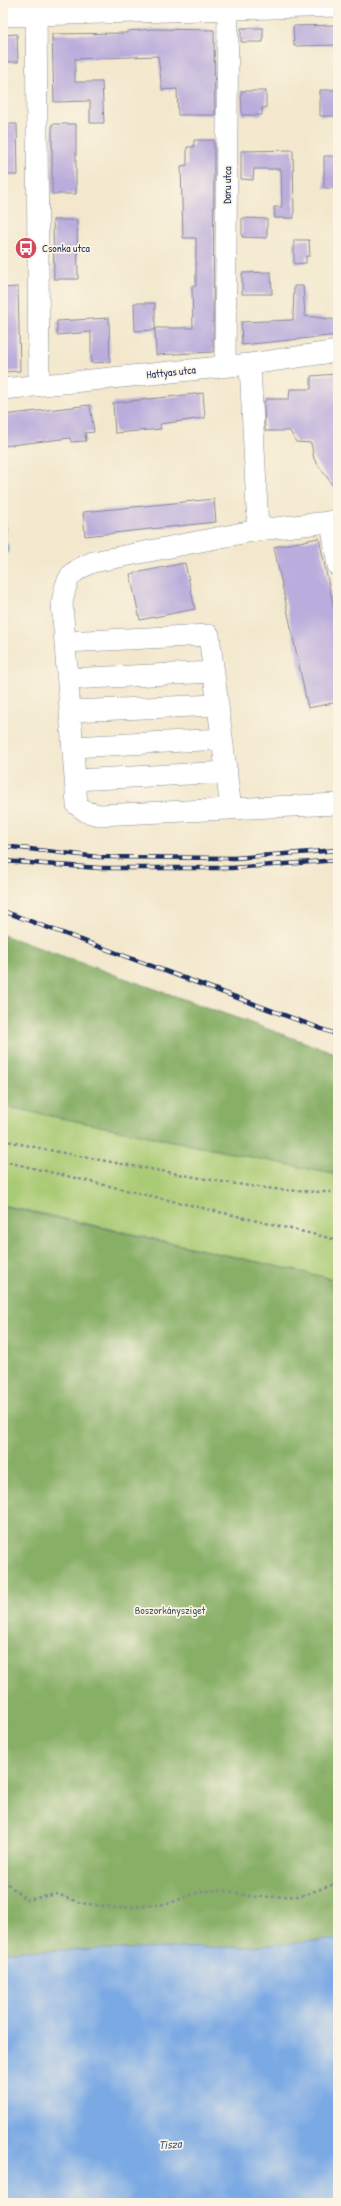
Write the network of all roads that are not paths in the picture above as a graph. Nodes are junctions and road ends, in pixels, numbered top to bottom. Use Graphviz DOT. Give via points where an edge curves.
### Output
graph roads {
  1 [pos="338,6"];
  2 [pos="228,7"];
  3 [pos="36,9"];
  4 [pos="3,16"];
  5 [pos="338,352"];
  6 [pos="250,364"];
  7 [pos="225,366"];
  8 [pos="39,385"];
  9 [pos="3,388"];
  10 [pos="335,521"];
  11 [pos="258,530"];
  12 [pos="338,566"];
  13 [pos="65,642"];
  14 [pos="214,672"];
  15 [pos="68,679"];
  16 [pos="218,705"];
  17 [pos="70,711"];
  18 [pos="222,739"];
  19 [pos="73,746"];
  20 [pos="227,772"];
  21 [pos="75,780"];
  22 [pos="338,804"];
  23 [pos="231,809"];
  1 -- 2 [label="street"];
  2 -- 3 [label="street"];
  2 -- 7 [label="street, Daru utca"];
  3 -- 4 [label="street"];
  3 -- 8 [label="street"];
  5 -- 6 [label="street, Hattyas utca"];
  6 -- 7 [label="street, Hattyas utca"];
  6 -- 11 [label="street"];
  7 -- 8 [label="street, Hattyas utca"];
  8 -- 9 [label="street, Hattyas utca"];
  10 -- 11 [label="street"];
  10 -- 12 [label="street"];
  11 -- 13 [label="street" via="93,562 78,568 66,581 62,603"];
  13 -- 14 [label="street" via="209,635"];
  13 -- 15 [label="street"];
  14 -- 15 [label="street"];
  14 -- 16 [label="street"];
  15 -- 17 [label="street"];
  16 -- 17 [label="street"];
  16 -- 18 [label="street"];
  17 -- 19 [label="street"];
  18 -- 19 [label="street"];
  18 -- 20 [label="street"];
  19 -- 21 [label="street"];
  20 -- 21 [label="street"];
  20 -- 23 [label="street"];
  21 -- 23 [label="street" via="77,805 87,812 99,815"];
  22 -- 23 [label="street"];
}
